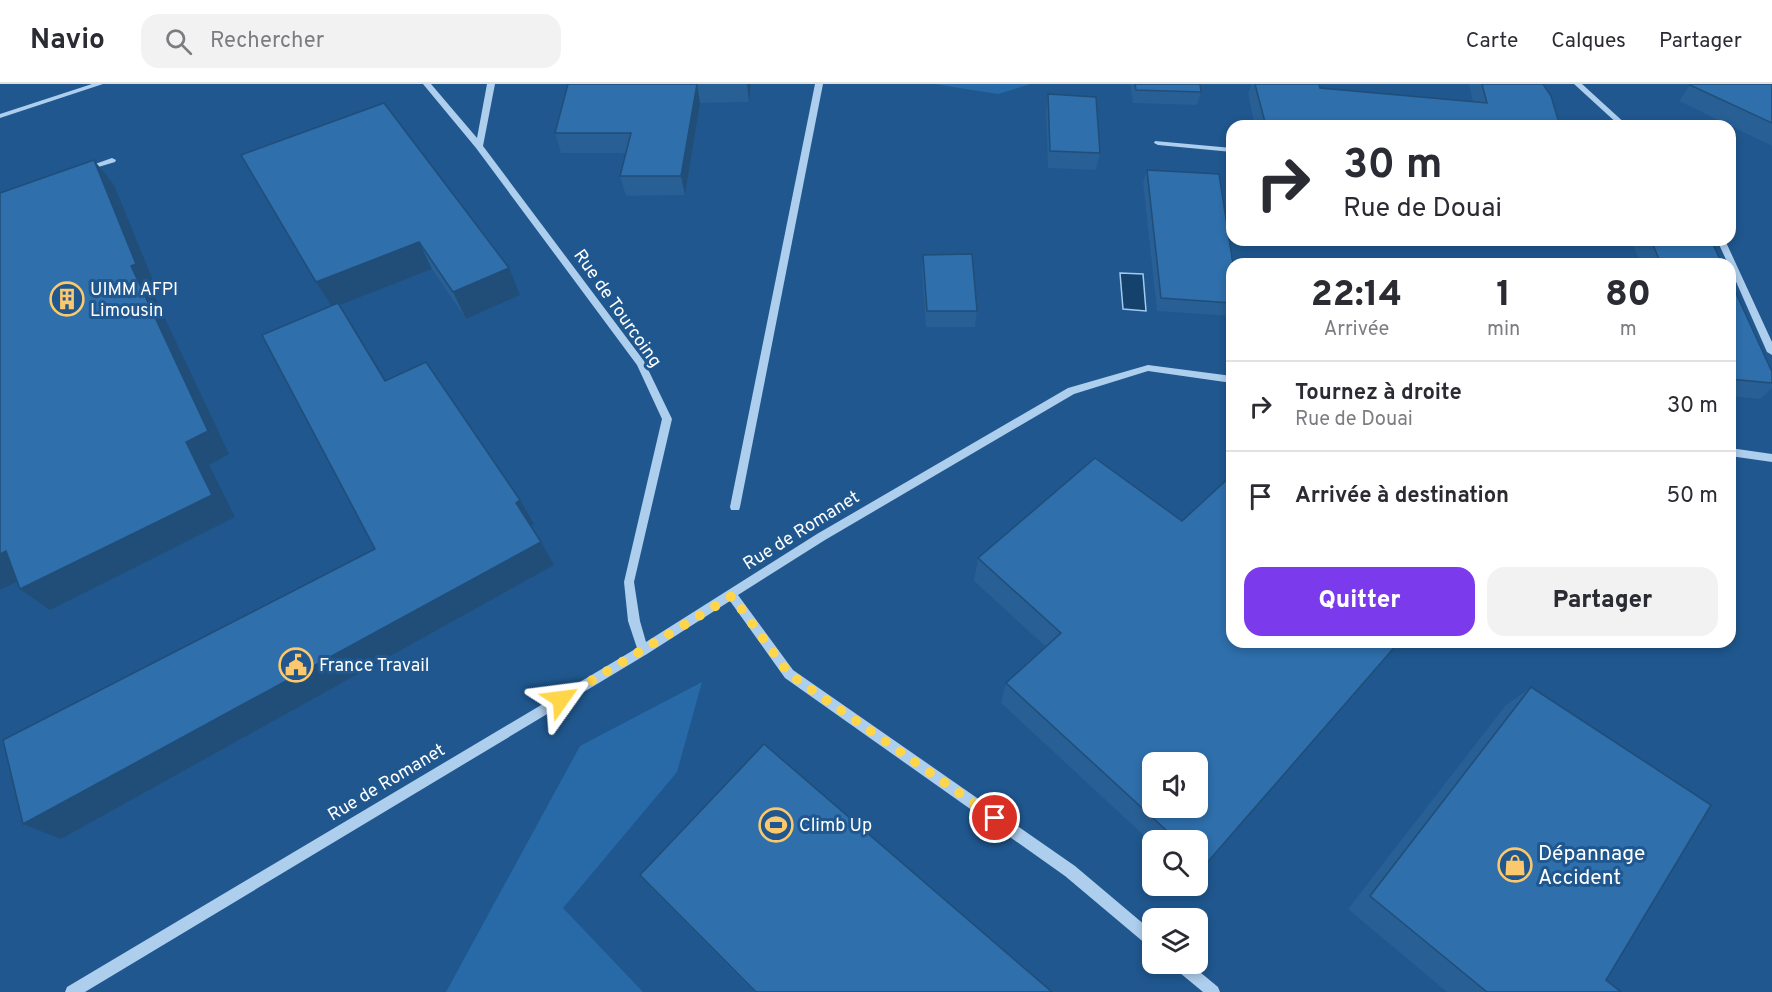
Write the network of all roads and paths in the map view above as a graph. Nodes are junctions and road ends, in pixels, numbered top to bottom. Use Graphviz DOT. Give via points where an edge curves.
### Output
graph roads {
  1 [pos="99,84"];
  2 [pos="427,84"];
  3 [pos="491,84"];
  4 [pos="819,84"];
  5 [pos="1578,84"];
  6 [pos="0,116"];
  7 [pos="1617,120"];
  8 [pos="1158,143"];
  9 [pos="479,146"];
  10 [pos="1226,149"];
  11 [pos="112,160"];
  12 [pos="78,172"];
  13 [pos="1736,274"];
  14 [pos="1772,352"];
  15 [pos="1226,379"];
  16 [pos="1736,453"];
  17 [pos="1772,458"];
  18 [pos="735,507"];
  19 [pos="732,596"];
  20 [pos="643,650"];
  21 [pos="1142,931"];
  22 [pos="1192,974"];
  23 [pos="72,992"];
  24 [pos="1213,992"];
  1 -- 6 [label="street"];
  2 -- 9 [label="street, Rue de Tourcoing"];
  3 -- 9 [label="street"];
  4 -- 18 [label="street"];
  5 -- 7 [label="street"];
  8 -- 10 [label="street"];
  9 -- 20 [label="street, Rue de Tourcoing" via="641,363 667,419 629,582"];
  11 -- 12 [label="street"];
  13 -- 14 [label="street"];
  15 -- 19 [label="street, Rue de Romanet" via="1148,368 1071,391 821,537"];
  16 -- 17 [label="street"];
  19 -- 20 [label="street, Rue de Romanet"];
  19 -- 21 [label="street" via="789,674 1071,871"];
  20 -- 23 [label="street, Rue de Romanet"];
  22 -- 24 [label="street"];
}
